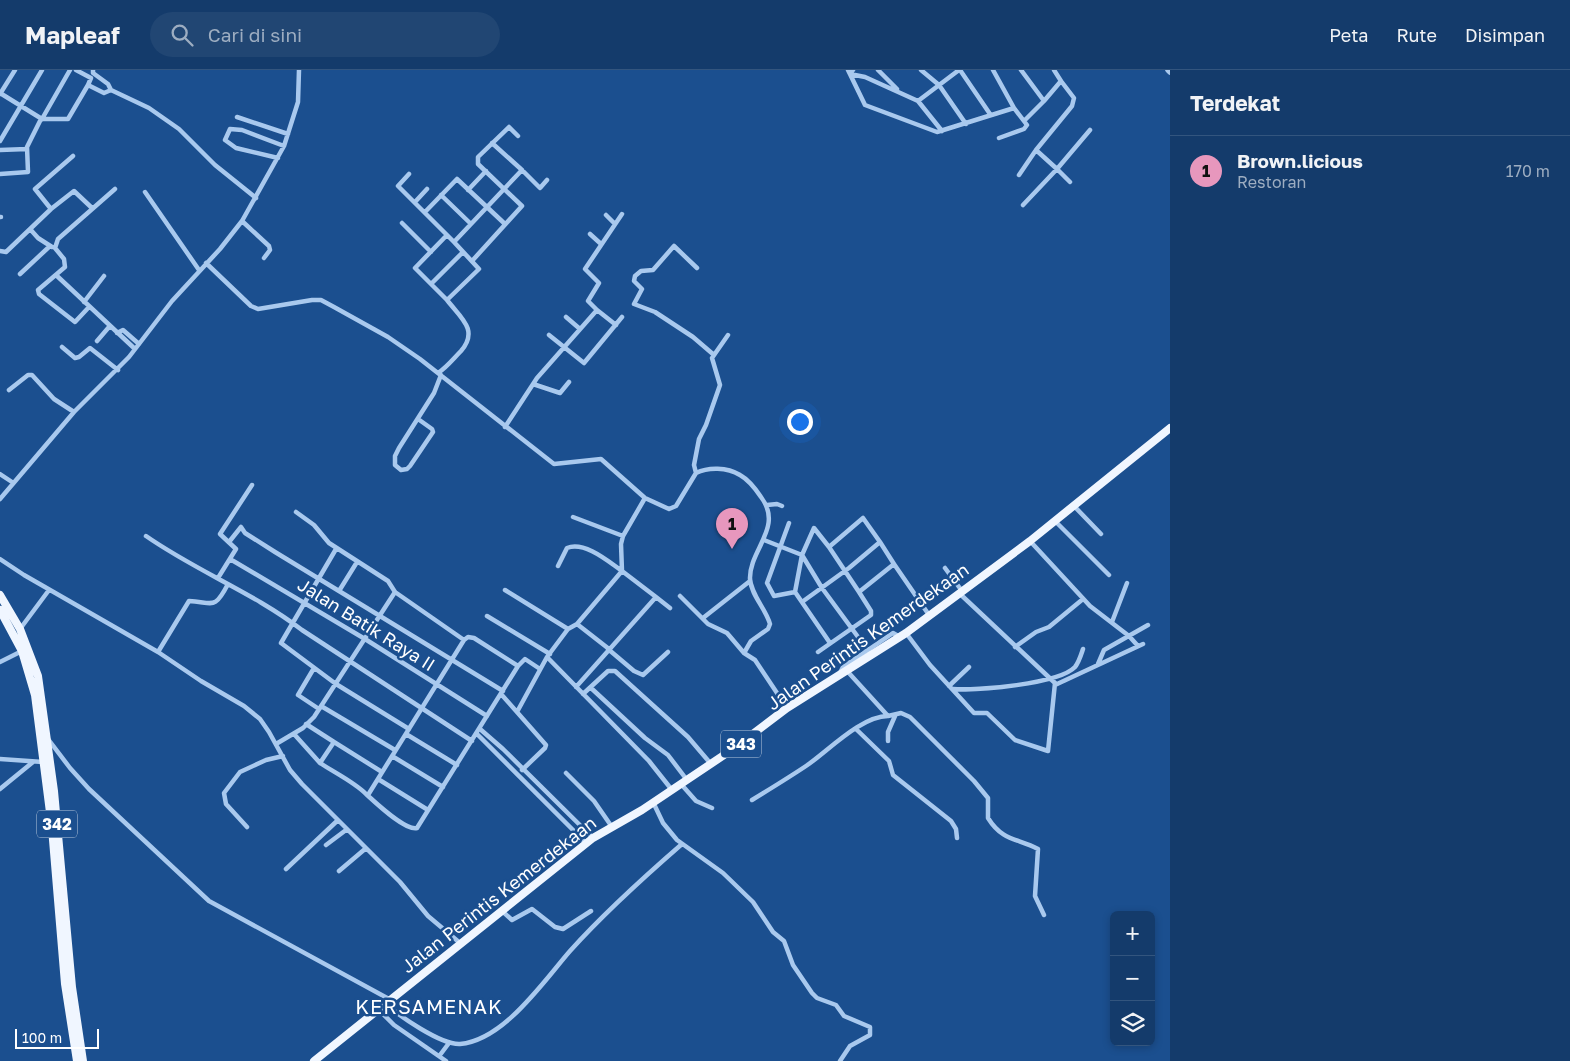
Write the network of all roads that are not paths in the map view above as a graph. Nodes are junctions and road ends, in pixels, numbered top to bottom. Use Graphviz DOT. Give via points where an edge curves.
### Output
graph roads {
  1 [pos="15,70"];
  2 [pos="42,70"];
  3 [pos="70,70"];
  4 [pos="76,70"];
  5 [pos="299,70"];
  6 [pos="878,70"];
  7 [pos="921,70"];
  8 [pos="960,70"];
  9 [pos="992,70"];
  10 [pos="1021,70"];
  11 [pos="1054,70"];
  12 [pos="93,71"];
  13 [pos="850,71"];
  14 [pos="91,78"];
  15 [pos="1061,81"];
  16 [pos="88,85"];
  17 [pos="939,85"];
  18 [pos="111,90"];
  19 [pos="900,91"];
  20 [pos="0,94"];
  21 [pos="918,101"];
  22 [pos="1044,101"];
  23 [pos="21,106"];
  24 [pos="1014,108"];
  25 [pos="990,114"];
  26 [pos="237,117"];
  27 [pos="42,119"];
  28 [pos="1025,120"];
  29 [pos="966,124"];
  30 [pos="1090,130"];
  31 [pos="942,131"];
  32 [pos="288,134"];
  33 [pos="518,136"];
  34 [pos="999,138"];
  35 [pos="0,141"];
  36 [pos="492,143"];
  37 [pos="284,146"];
  38 [pos="27,149"];
  39 [pos="0,150"];
  40 [pos="1036,150"];
  41 [pos="73,156"];
  42 [pos="278,158"];
  43 [pos="1057,169"];
  44 [pos="522,170"];
  45 [pos="486,172"];
  46 [pos="0,174"];
  47 [pos="409,174"];
  48 [pos="1019,175"];
  49 [pos="547,180"];
  50 [pos="1070,182"];
  51 [pos="115,189"];
  52 [pos="427,189"];
  53 [pos="504,189"];
  54 [pos="468,190"];
  55 [pos="146,192"];
  56 [pos="441,195"];
  57 [pos="256,198"];
  58 [pos="415,202"];
  59 [pos="1023,205"];
  60 [pos="92,208"];
  61 [pos="487,208"];
  62 [pos="51,209"];
  63 [pos="425,212"];
  64 [pos="622,214"];
  65 [pos="606,215"];
  66 [pos="242,221"];
  67 [pos="402,223"];
  68 [pos="471,224"];
  69 [pos="506,224"];
  70 [pos="615,224"];
  71 [pos="30,229"];
  72 [pos="590,234"];
  73 [pos="447,235"];
  74 [pos="454,242"];
  75 [pos="601,244"];
  76 [pos="53,247"];
  77 [pos="0,251"];
  78 [pos="431,252"];
  79 [pos="463,252"];
  80 [pos="264,258"];
  81 [pos="472,261"];
  82 [pos="206,263"];
  83 [pos="697,268"];
  84 [pos="199,270"];
  85 [pos="20,274"];
  86 [pos="56,276"];
  87 [pos="104,276"];
  88 [pos="431,284"];
  89 [pos="447,300"];
  90 [pos="84,302"];
  91 [pos="90,307"];
  92 [pos="598,310"];
  93 [pos="566,317"];
  94 [pos="622,317"];
  95 [pos="616,325"];
  96 [pos="109,327"];
  97 [pos="580,329"];
  98 [pos="117,333"];
  99 [pos="549,335"];
  100 [pos="728,335"];
  101 [pos="98,340"];
  102 [pos="139,344"];
  103 [pos="62,347"];
  104 [pos="564,347"];
  105 [pos="135,349"];
  106 [pos="714,355"];
  107 [pos="118,370"];
  108 [pos="439,374"];
  109 [pos="569,382"];
  110 [pos="533,384"];
  111 [pos="9,390"];
  112 [pos="74,412"];
  113 [pos="418,419"];
  114 [pos="505,427"];
  115 [pos="1170,428"];
  116 [pos="696,473"];
  117 [pos="0,474"];
  118 [pos="12,482"];
  119 [pos="252,485"];
  120 [pos="645,498"];
  121 [pos="0,499"];
  122 [pos="767,505"];
  123 [pos="1073,505"];
  124 [pos="782,506"];
  125 [pos="296,512"];
  126 [pos="573,517"];
  127 [pos="1054,520"];
  128 [pos="789,523"];
  129 [pos="1100,534"];
  130 [pos="146,536"];
  131 [pos="623,536"];
  132 [pos="764,540"];
  133 [pos="1030,541"];
  134 [pos="229,542"];
  135 [pos="880,542"];
  136 [pos="779,547"];
  137 [pos="829,547"];
  138 [pos="336,548"];
  139 [pos="802,555"];
  140 [pos="230,558"];
  141 [pos="0,559"];
  142 [pos="357,562"];
  143 [pos="894,564"];
  144 [pos="558,566"];
  145 [pos="809,568"];
  146 [pos="945,568"];
  147 [pos="622,571"];
  148 [pos="845,572"];
  149 [pos="800,574"];
  150 [pos="1110,575"];
  151 [pos="218,578"];
  152 [pos="318,579"];
  153 [pos="750,581"];
  154 [pos="1127,583"];
  155 [pos="228,584"];
  156 [pos="822,588"];
  157 [pos="49,590"];
  158 [pos="505,590"];
  159 [pos="339,591"];
  160 [pos="394,592"];
  161 [pos="795,592"];
  162 [pos="859,592"];
  163 [pos="961,592"];
  164 [pos="0,595"];
  165 [pos="680,596"];
  166 [pos="656,597"];
  167 [pos="1083,599"];
  168 [pos="802,602"];
  169 [pos="304,603"];
  170 [pos="670,608"];
  171 [pos="0,610"];
  172 [pos="929,615"];
  173 [pos="380,616"];
  174 [pos="487,616"];
  175 [pos="703,618"];
  176 [pos="292,622"];
  177 [pos="1112,622"];
  178 [pos="577,624"];
  179 [pos="1148,625"];
  180 [pos="568,628"];
  181 [pos="20,629"];
  182 [pos="851,629"];
  183 [pos="903,635"];
  184 [pos="1129,636"];
  185 [pos="365,639"];
  186 [pos="464,640"];
  187 [pos="830,643"];
  188 [pos="1143,644"];
  189 [pos="1138,646"];
  190 [pos="1015,647"];
  191 [pos="608,649"];
  192 [pos="1083,649"];
  193 [pos="22,651"];
  194 [pos="158,652"];
  195 [pos="668,652"];
  196 [pos="818,652"];
  197 [pos="744,653"];
  198 [pos="870,653"];
  199 [pos="549,656"];
  200 [pos="351,661"];
  201 [pos="452,661"];
  202 [pos="0,662"];
  203 [pos="1098,664"];
  204 [pos="518,666"];
  205 [pos="1075,666"];
  206 [pos="969,667"];
  207 [pos="314,668"];
  208 [pos="540,669"];
  209 [pos="848,672"];
  210 [pos="1078,674"];
  211 [pos="840,676"];
  212 [pos="1053,681"];
  213 [pos="336,684"];
  214 [pos="436,685"];
  215 [pos="576,686"];
  216 [pos="591,688"];
  217 [pos="953,690"];
  218 [pos="502,693"];
  219 [pos="584,694"];
  220 [pos="422,707"];
  221 [pos="320,708"];
  222 [pos="787,708"];
  223 [pos="517,712"];
  224 [pos="896,715"];
  225 [pos="487,716"];
  226 [pos="888,716"];
  227 [pos="306,724"];
  228 [pos="856,729"];
  229 [pos="408,732"];
  230 [pos="478,732"];
  231 [pos="294,734"];
  232 [pos="47,737"];
  233 [pos="472,741"];
  234 [pos="888,741"];
  235 [pos="334,742"];
  236 [pos="276,744"];
  237 [pos="503,749"];
  238 [pos="396,750"];
  239 [pos="497,754"];
  240 [pos="283,756"];
  241 [pos="392,756"];
  242 [pos="0,759"];
  243 [pos="33,762"];
  244 [pos="43,762"];
  245 [pos="320,763"];
  246 [pos="711,764"];
  247 [pos="457,765"];
  248 [pos="524,769"];
  249 [pos="382,772"];
  250 [pos="566,773"];
  251 [pos="518,774"];
  252 [pos="378,778"];
  253 [pos="684,782"];
  254 [pos="443,788"];
  255 [pos="0,789"];
  256 [pos="672,790"];
  257 [pos="368,795"];
  258 [pos="550,795"];
  259 [pos="544,800"];
  260 [pos="752,800"];
  261 [pos="653,802"];
  262 [pos="712,808"];
  263 [pos="428,810"];
  264 [pos="337,821"];
  265 [pos="247,827"];
  266 [pos="612,827"];
  267 [pos="346,830"];
  268 [pos="957,838"];
  269 [pos="590,840"];
  270 [pos="682,844"];
  271 [pos="326,845"];
  272 [pos="366,849"];
  273 [pos="286,868"];
  274 [pos="339,871"];
  275 [pos="501,910"];
  276 [pos="591,911"];
  277 [pos="1044,915"];
  278 [pos="63,927"];
  279 [pos="460,943"];
  280 [pos="387,1001"];
  281 [pos="378,1009"];
  282 [pos="426,1030"];
  283 [pos="420,1042"];
  284 [pos="449,1043"];
  285 [pos="440,1056"];
  286 [pos="77,1061"];
  287 [pos="83,1061"];
  288 [pos="314,1061"];
  289 [pos="446,1061"];
  290 [pos="840,1061"];
  1 -- 20 [label="street"];
  2 -- 23 [label="street"];
  3 -- 27 [label="street"];
  4 -- 14 [label="street"];
  5 -- 32 [label="street" via="298,102"];
  6 -- 19 [label="street"];
  7 -- 17 [label="street"];
  8 -- 17 [label="street"];
  8 -- 25 [label="street"];
  9 -- 24 [label="street"];
  10 -- 22 [label="street"];
  11 -- 15 [label="street"];
  12 -- 14 [label="street"];
  12 -- 18 [label="street"];
  13 -- 19 [label="street"];
  13 -- 31 [label="street" via="860,100 867,106 936,132"];
  14 -- 16 [label="street"];
  15 -- 22 [label="street"];
  15 -- 40 [label="street" via="1074,98 1074,103"];
  16 -- 18 [label="street" via="104,93"];
  16 -- 27 [label="street" via="68,119"];
  17 -- 21 [label="street"];
  17 -- 29 [label="street"];
  18 -- 57 [label="street" via="149,108 179,129 214,165"];
  19 -- 21 [label="street"];
  20 -- 23 [label="street"];
  21 -- 31 [label="street"];
  22 -- 28 [label="street"];
  23 -- 27 [label="street"];
  23 -- 35 [label="street"];
  24 -- 25 [label="street"];
  24 -- 28 [label="street"];
  25 -- 29 [label="street"];
  26 -- 32 [label="street"];
  27 -- 38 [label="street"];
  28 -- 34 [label="street" via="1027,125 1024,129"];
  29 -- 31 [label="street"];
  30 -- 43 [label="street"];
  32 -- 37 [label="street"];
  33 -- 36 [label="street" via="509,127"];
  36 -- 44 [label="street"];
  36 -- 45 [label="street" via="478,157 478,164"];
  37 -- 42 [label="street"];
  37 -- 42 [label="street" via="242,130 230,129 225,135 224,140 236,148"];
  38 -- 39 [label="street"];
  38 -- 46 [label="street" via="28,172"];
  40 -- 43 [label="street"];
  40 -- 48 [label="street"];
  41 -- 62 [label="street" via="35,189"];
  42 -- 57 [label="street"];
  43 -- 50 [label="street"];
  43 -- 59 [label="street"];
  44 -- 49 [label="street" via="540,188"];
  44 -- 53 [label="street"];
  45 -- 53 [label="street"];
  45 -- 54 [label="street"];
  47 -- 58 [label="street" via="398,186"];
  51 -- 60 [label="street"];
  52 -- 58 [label="street"];
  53 -- 61 [label="street"];
  53 -- 69 [label="street" via="522,206"];
  54 -- 56 [label="street" via="457,179"];
  54 -- 61 [label="street"];
  55 -- 84 [label="street"];
  56 -- 63 [label="street"];
  56 -- 68 [label="street"];
  57 -- 66 [label="street"];
  58 -- 63 [label="street"];
  60 -- 62 [label="street" via="74,191"];
  60 -- 76 [label="street"];
  61 -- 68 [label="street"];
  61 -- 69 [label="street"];
  62 -- 71 [label="street"];
  63 -- 73 [label="street"];
  64 -- 70 [label="street"];
  65 -- 70 [label="street"];
  66 -- 80 [label="street" via="269,246"];
  66 -- 82 [label="street"];
  67 -- 78 [label="street"];
  68 -- 74 [label="street"];
  69 -- 81 [label="street"];
  70 -- 75 [label="street"];
  71 -- 76 [label="street"];
  71 -- 77 [label="street" via="6,252"];
  72 -- 75 [label="street"];
  73 -- 74 [label="street"];
  73 -- 78 [label="street"];
  74 -- 79 [label="street"];
  75 -- 92 [label="street" via="585,269 599,283 588,301"];
  76 -- 85 [label="street"];
  76 -- 86 [label="street" via="66,264"];
  78 -- 88 [label="street" via="415,268"];
  79 -- 81 [label="street"];
  79 -- 88 [label="street"];
  81 -- 89 [label="street" via="479,269"];
  82 -- 84 [label="street"];
  82 -- 108 [label="street" via="251,306 258,309 321,300 388,337"];
  83 -- 106 [label="street" via="674,246 653,270 641,271 634,276 634,281 642,289 634,304 655,312"];
  84 -- 102 [label="street"];
  86 -- 90 [label="street"];
  86 -- 91 [label="street" via="38,288 39,294 75,322"];
  87 -- 90 [label="street"];
  88 -- 89 [label="street"];
  89 -- 108 [label="street" via="465,322 470,335 467,345"];
  90 -- 91 [label="street"];
  91 -- 96 [label="street"];
  92 -- 95 [label="street"];
  92 -- 97 [label="street"];
  93 -- 97 [label="street"];
  94 -- 95 [label="street"];
  95 -- 104 [label="street" via="584,363"];
  96 -- 98 [label="street"];
  96 -- 101 [label="street"];
  97 -- 104 [label="street"];
  98 -- 102 [label="street" via="123,330"];
  98 -- 105 [label="street"];
  99 -- 104 [label="street"];
  100 -- 106 [label="street"];
  102 -- 105 [label="street"];
  103 -- 107 [label="street" via="75,358 90,348"];
  104 -- 110 [label="street"];
  105 -- 107 [label="street"];
  106 -- 116 [label="street" via="712,360 720,385 699,439 694,466"];
  107 -- 112 [label="street"];
  108 -- 113 [label="street" via="434,393"];
  108 -- 114 [label="street"];
  109 -- 110 [label="street" via="560,393"];
  110 -- 114 [label="street"];
  111 -- 112 [label="street" via="30,374 54,399"];
  112 -- 118 [label="street"];
  113 -- 113 [label="street" via="395,456 395,464 401,470 410,466 433,432"];
  114 -- 120 [label="street" via="554,464 594,458 603,460"];
  115 -- 123 [label="main road, Jalan Perintis Kemerdekaan / 343"];
  116 -- 120 [label="street" via="673,508"];
  116 -- 122 [label="street" via="718,469 738,474 756,489"];
  117 -- 118 [label="street"];
  118 -- 121 [label="street"];
  119 -- 134 [label="street" via="221,531 221,536"];
  120 -- 131 [label="street"];
  122 -- 124 [label="street"];
  122 -- 132 [label="street" via="770,513"];
  123 -- 127 [label="main road, Jalan Perintis Kemerdekaan / 343"];
  123 -- 129 [label="street"];
  125 -- 138 [label="street"];
  126 -- 131 [label="street"];
  127 -- 133 [label="main road, Jalan Perintis Kemerdekaan / 343"];
  127 -- 150 [label="street"];
  128 -- 136 [label="street"];
  130 -- 151 [label="street"];
  131 -- 147 [label="street"];
  132 -- 136 [label="street"];
  132 -- 153 [label="street"];
  133 -- 163 [label="main road, Jalan Perintis Kemerdekaan / 343"];
  133 -- 167 [label="street"];
  134 -- 140 [label="street" via="236,548"];
  134 -- 152 [label="street" via="242,527 245,533"];
  135 -- 137 [label="street" via="863,518"];
  135 -- 143 [label="street"];
  135 -- 148 [label="street"];
  136 -- 139 [label="street"];
  136 -- 161 [label="street" via="768,586 776,596"];
  137 -- 139 [label="street" via="814,528"];
  137 -- 148 [label="street"];
  138 -- 142 [label="street"];
  138 -- 152 [label="street"];
  139 -- 145 [label="street"];
  139 -- 149 [label="street"];
  140 -- 151 [label="street"];
  140 -- 169 [label="street, Jalan Batik Raya II"];
  141 -- 157 [label="street"];
  142 -- 159 [label="street"];
  142 -- 160 [label="street" via="388,581"];
  143 -- 162 [label="street"];
  143 -- 172 [label="street"];
  144 -- 147 [label="street" via="567,548 573,546 597,554"];
  145 -- 149 [label="street"];
  145 -- 156 [label="street"];
  146 -- 163 [label="street"];
  147 -- 166 [label="street"];
  147 -- 178 [label="street"];
  148 -- 156 [label="street"];
  148 -- 162 [label="street"];
  149 -- 161 [label="street"];
  151 -- 155 [label="street"];
  152 -- 159 [label="street"];
  152 -- 169 [label="street"];
  153 -- 175 [label="street"];
  153 -- 197 [label="street" via="770,627 751,641"];
  154 -- 177 [label="street"];
  155 -- 176 [label="street"];
  155 -- 194 [label="street" via="216,601 205,604 189,601"];
  156 -- 168 [label="street"];
  156 -- 182 [label="street"];
  157 -- 181 [label="street"];
  157 -- 194 [label="street"];
  158 -- 180 [label="street"];
  159 -- 173 [label="street"];
  160 -- 173 [label="street"];
  160 -- 186 [label="street"];
  161 -- 168 [label="street"];
  162 -- 182 [label="street" via="872,613"];
  163 -- 172 [label="main road, Jalan Perintis Kemerdekaan / 343"];
  163 -- 190 [label="street"];
  164 -- 181 [label="main road, 342"];
  165 -- 175 [label="street"];
  166 -- 170 [label="street"];
  166 -- 191 [label="street"];
  167 -- 177 [label="street"];
  167 -- 190 [label="street" via="1050,627 1036,632"];
  168 -- 187 [label="street"];
  169 -- 176 [label="street"];
  169 -- 185 [label="street, Jalan Batik Raya II"];
  171 -- 193 [label="main road, 342"];
  172 -- 183 [label="main road, Jalan Perintis Kemerdekaan / 343"];
  173 -- 185 [label="street"];
  173 -- 201 [label="street"];
  174 -- 199 [label="street"];
  175 -- 197 [label="street" via="727,633"];
  176 -- 200 [label="street"];
  176 -- 207 [label="street" via="281,643"];
  177 -- 184 [label="street"];
  178 -- 180 [label="street"];
  178 -- 191 [label="street"];
  179 -- 184 [label="street"];
  180 -- 199 [label="street"];
  181 -- 232 [label="main road, 342" via="35,663"];
  182 -- 187 [label="street"];
  182 -- 198 [label="street"];
  183 -- 198 [label="main road, Jalan Perintis Kemerdekaan / 343"];
  183 -- 217 [label="street"];
  184 -- 189 [label="street"];
  184 -- 203 [label="street" via="1104,650"];
  185 -- 200 [label="street"];
  185 -- 214 [label="street, Jalan Batik Raya II"];
  186 -- 201 [label="street"];
  186 -- 204 [label="street" via="474,638"];
  187 -- 196 [label="street"];
  188 -- 189 [label="street"];
  189 -- 203 [label="street"];
  190 -- 212 [label="street"];
  191 -- 195 [label="street" via="643,675"];
  191 -- 215 [label="street"];
  192 -- 205 [label="street"];
  193 -- 202 [label="street"];
  193 -- 244 [label="main road, 342" via="35,695"];
  194 -- 236 [label="street" via="260,718"];
  197 -- 222 [label="street" via="755,660"];
  198 -- 209 [label="main road, Jalan Perintis Kemerdekaan / 343"];
  198 -- 211 [label="street" via="843,667"];
  199 -- 208 [label="street"];
  199 -- 215 [label="street"];
  200 -- 213 [label="street"];
  200 -- 220 [label="street"];
  201 -- 214 [label="street"];
  201 -- 218 [label="street"];
  203 -- 210 [label="street"];
  204 -- 208 [label="street" via="525,659"];
  204 -- 218 [label="street"];
  205 -- 210 [label="street"];
  205 -- 212 [label="street"];
  206 -- 217 [label="street"];
  207 -- 213 [label="street"];
  207 -- 221 [label="street" via="298,695"];
  208 -- 223 [label="street"];
  209 -- 211 [label="main road, Jalan Perintis Kemerdekaan / 343"];
  209 -- 226 [label="street"];
  210 -- 212 [label="street"];
  211 -- 222 [label="main road, Jalan Perintis Kemerdekaan / 343"];
  212 -- 217 [label="street" via="970,691"];
  212 -- 217 [label="street" via="1049,749 1046,752 1015,740 988,714 974,712"];
  213 -- 221 [label="street"];
  213 -- 229 [label="street"];
  214 -- 220 [label="street"];
  214 -- 225 [label="street, Jalan Batik Raya II"];
  215 -- 219 [label="street"];
  216 -- 219 [label="street"];
  216 -- 246 [label="street" via="608,671 616,671 688,736"];
  216 -- 253 [label="street" via="668,755"];
  218 -- 223 [label="street"];
  218 -- 225 [label="street"];
  219 -- 256 [label="street" via="649,761"];
  220 -- 229 [label="street"];
  220 -- 233 [label="street"];
  221 -- 227 [label="street"];
  221 -- 238 [label="street"];
  222 -- 246 [label="main road, Jalan Perintis Kemerdekaan / 343"];
  223 -- 248 [label="street" via="546,745"];
  224 -- 226 [label="street"];
  224 -- 234 [label="street" via="888,732"];
  224 -- 277 [label="street" via="904,713 910,717 974,781 988,798 988,818 1000,832 1038,849 1035,896"];
  225 -- 230 [label="street"];
  226 -- 228 [label="street" via="878,717"];
  227 -- 231 [label="street"];
  227 -- 235 [label="street"];
  228 -- 260 [label="street" via="807,766"];
  228 -- 268 [label="street" via="889,761 893,775 951,821"];
  229 -- 238 [label="street"];
  229 -- 247 [label="street"];
  230 -- 233 [label="street"];
  230 -- 237 [label="street"];
  230 -- 239 [label="street"];
  231 -- 236 [label="street"];
  231 -- 245 [label="street"];
  232 -- 278 [label="main road, 342"];
  232 -- 280 [label="street" via="89,789 210,901"];
  233 -- 247 [label="street"];
  235 -- 245 [label="street"];
  235 -- 249 [label="street"];
  236 -- 240 [label="street"];
  237 -- 239 [label="street"];
  237 -- 248 [label="street"];
  238 -- 241 [label="street"];
  239 -- 251 [label="street"];
  240 -- 264 [label="street" via="290,770"];
  240 -- 265 [label="street" via="240,772 224,793 226,804"];
  241 -- 249 [label="street"];
  241 -- 254 [label="street"];
  242 -- 243 [label="street"];
  243 -- 244 [label="street"];
  243 -- 255 [label="street"];
  244 -- 278 [label="main road, 342"];
  245 -- 257 [label="street"];
  246 -- 253 [label="main road, Jalan Perintis Kemerdekaan / 343"];
  247 -- 254 [label="street"];
  248 -- 251 [label="street"];
  248 -- 258 [label="street"];
  249 -- 252 [label="street"];
  250 -- 266 [label="street" via="594,801"];
  251 -- 259 [label="street"];
  252 -- 257 [label="street"];
  252 -- 263 [label="street"];
  253 -- 256 [label="main road, Jalan Perintis Kemerdekaan / 343"];
  253 -- 262 [label="street" via="696,801"];
  254 -- 263 [label="street"];
  256 -- 261 [label="main road, Jalan Perintis Kemerdekaan / 343"];
  257 -- 263 [label="street" via="373,803 412,828 417,828"];
  258 -- 259 [label="street"];
  258 -- 269 [label="street"];
  259 -- 269 [label="street"];
  261 -- 266 [label="main road, Jalan Perintis Kemerdekaan / 343"];
  261 -- 270 [label="street" via="663,823"];
  264 -- 267 [label="street"];
  264 -- 273 [label="street"];
  266 -- 269 [label="main road, Jalan Perintis Kemerdekaan / 343"];
  267 -- 271 [label="street"];
  267 -- 272 [label="street"];
  269 -- 275 [label="main road, Jalan Perintis Kemerdekaan / 343"];
  270 -- 284 [label="street" via="570,951 508,1020 477,1040"];
  270 -- 290 [label="street" via="743,890 773,932 784,941 793,965 817,998 836,1005 844,1016 870,1027 870,1034 850,1046"];
  272 -- 274 [label="street"];
  272 -- 279 [label="street" via="400,882 428,916"];
  275 -- 276 [label="street" via="512,920 532,909 555,927 563,929"];
  275 -- 279 [label="main road, Jalan Perintis Kemerdekaan / 343"];
  278 -- 286 [label="main road, 342" via="65,984"];
  278 -- 287 [label="main road, 342"];
  279 -- 280 [label="main road, Jalan Perintis Kemerdekaan / 343"];
  280 -- 281 [label="main road, Jalan Perintis Kemerdekaan / 343"];
  280 -- 282 [label="street" via="400,1016"];
  281 -- 283 [label="street" via="394,1025"];
  281 -- 288 [label="main road, Jalan Perintis Kemerdekaan / 343"];
  282 -- 283 [label="street"];
  282 -- 284 [label="street"];
  283 -- 285 [label="street"];
  284 -- 285 [label="street"];
  285 -- 289 [label="street"];
}
